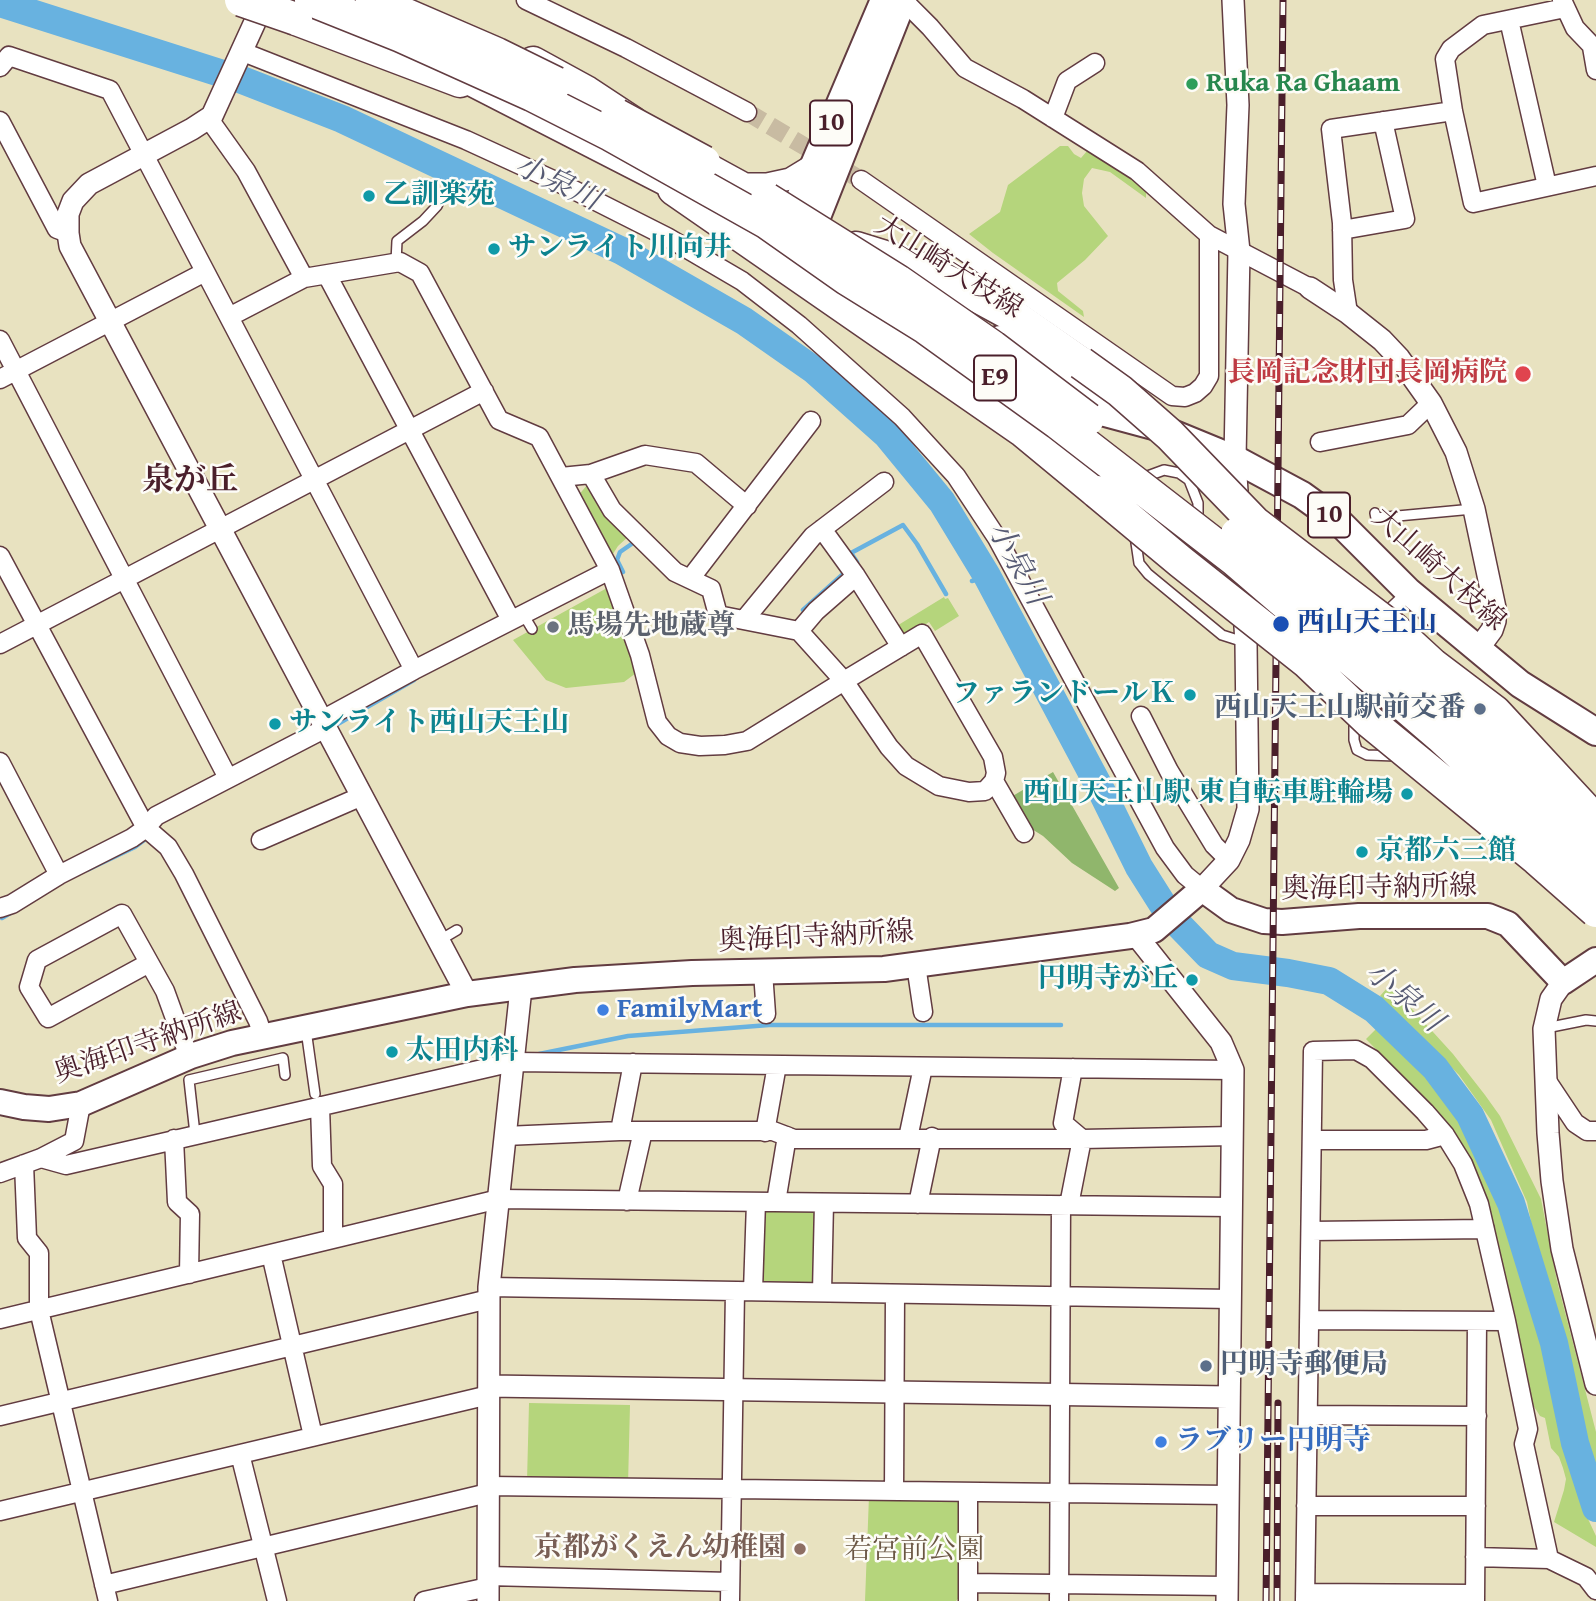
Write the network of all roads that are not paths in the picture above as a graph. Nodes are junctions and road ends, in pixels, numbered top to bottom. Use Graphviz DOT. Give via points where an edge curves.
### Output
graph roads {
  1 [pos="242,0"];
  2 [pos="265,0"];
  3 [pos="328,0"];
  4 [pos="334,0"];
  5 [pos="372,0"];
  6 [pos="406,0"];
  7 [pos="526,0"];
  8 [pos="884,0"];
  9 [pos="903,0"];
  10 [pos="1233,0"];
  11 [pos="1563,4"];
  12 [pos="303,9"];
  13 [pos="1509,20"];
  14 [pos="1594,49"];
  15 [pos="243,53"];
  16 [pos="1095,63"];
  17 [pos="0,67"];
  18 [pos="1596,70"];
  19 [pos="460,81"];
  20 [pos="1453,111"];
  21 [pos="747,112"];
  22 [pos="213,113"];
  23 [pos="1053,118"];
  24 [pos="0,121"];
  25 [pos="1383,121"];
  26 [pos="633,123"];
  27 [pos="144,155"];
  28 [pos="813,165"];
  29 [pos="1596,176"];
  30 [pos="861,180"];
  31 [pos="745,184"];
  32 [pos="1547,186"];
  33 [pos="674,189"];
  34 [pos="442,195"];
  35 [pos="795,228"];
  36 [pos="1342,230"];
  37 [pos="68,233"];
  38 [pos="1209,235"];
  39 [pos="856,248"];
  40 [pos="1239,251"];
  41 [pos="396,262"];
  42 [pos="205,272"];
  43 [pos="327,275"];
  44 [pos="304,278"];
  45 [pos="1310,288"];
  46 [pos="1348,313"];
  47 [pos="229,317"];
  48 [pos="111,321"];
  49 [pos="0,340"];
  50 [pos="952,357"];
  51 [pos="8,375"];
  52 [pos="484,391"];
  53 [pos="1061,401"];
  54 [pos="1431,403"];
  55 [pos="811,421"];
  56 [pos="1157,427"];
  57 [pos="410,430"];
  58 [pos="1320,442"];
  59 [pos="1226,471"];
  60 [pos="591,474"];
  61 [pos="561,477"];
  62 [pos="314,480"];
  63 [pos="884,482"];
  64 [pos="1104,482"];
  65 [pos="1135,502"];
  66 [pos="747,506"];
  67 [pos="1474,509"];
  68 [pos="1198,512"];
  69 [pos="1375,513"];
  70 [pos="1135,516"];
  71 [pos="1167,519"];
  72 [pos="220,529"];
  73 [pos="822,529"];
  74 [pos="1159,532"];
  75 [pos="1189,554"];
  76 [pos="0,556"];
  77 [pos="610,570"];
  78 [pos="856,576"];
  79 [pos="125,579"];
  80 [pos="690,579"];
  81 [pos="1409,591"];
  82 [pos="522,621"];
  83 [pos="744,621"];
  84 [pos="37,625"];
  85 [pos="799,631"];
  86 [pos="1246,643"];
  87 [pos="0,644"];
  88 [pos="901,647"];
  89 [pos="1478,649"];
  90 [pos="414,670"];
  91 [pos="844,681"];
  92 [pos="1141,716"];
  93 [pos="324,724"];
  94 [pos="1480,727"];
  95 [pos="1596,732"];
  96 [pos="1449,761"];
  97 [pos="0,762"];
  98 [pos="228,778"];
  99 [pos="993,781"];
  100 [pos="362,796"];
  101 [pos="1596,821"];
  102 [pos="152,832"];
  103 [pos="1024,833"];
  104 [pos="261,840"];
  105 [pos="1596,847"];
  106 [pos="1229,860"];
  107 [pos="59,876"];
  108 [pos="1596,880"];
  109 [pos="1199,893"];
  110 [pos="0,908"];
  111 [pos="1596,911"];
  112 [pos="457,930"];
  113 [pos="1145,932"];
  114 [pos="439,941"];
  115 [pos="1596,960"];
  116 [pos="149,963"];
  117 [pos="916,965"];
  118 [pos="763,972"];
  119 [pos="1563,982"];
  120 [pos="521,988"];
  121 [pos="467,994"];
  122 [pos="923,1012"];
  123 [pos="766,1014"];
  124 [pos="1596,1021"];
  125 [pos="310,1026"];
  126 [pos="1544,1029"];
  127 [pos="263,1036"];
  128 [pos="189,1057"];
  129 [pos="513,1062"];
  130 [pos="633,1063"];
  131 [pos="777,1065"];
  132 [pos="923,1066"];
  133 [pos="1073,1068"];
  134 [pos="1233,1070"];
  135 [pos="285,1075"];
  136 [pos="1545,1078"];
  137 [pos="318,1100"];
  138 [pos="0,1101"];
  139 [pos="81,1104"];
  140 [pos="620,1130"];
  141 [pos="643,1130"];
  142 [pos="1596,1131"];
  143 [pos="765,1132"];
  144 [pos="195,1135"];
  145 [pos="1444,1135"];
  146 [pos="505,1136"];
  147 [pos="787,1136"];
  148 [pos="1233,1136"];
  149 [pos="908,1138"];
  150 [pos="932,1138"];
  151 [pos="174,1139"];
  152 [pos="1083,1139"];
  153 [pos="1312,1140"];
  154 [pos="41,1158"];
  155 [pos="24,1164"];
  156 [pos="0,1173"];
  157 [pos="499,1199"];
  158 [pos="627,1201"];
  159 [pos="756,1202"];
  160 [pos="776,1202"];
  161 [pos="824,1203"];
  162 [pos="918,1204"];
  163 [pos="1065,1205"];
  164 [pos="1232,1207"];
  165 [pos="1485,1229"];
  166 [pos="1311,1231"];
  167 [pos="334,1239"];
  168 [pos="271,1254"];
  169 [pos="189,1274"];
  170 [pos="744,1291"];
  171 [pos="822,1292"];
  172 [pos="489,1293"];
  173 [pos="895,1294"];
  174 [pos="1060,1296"];
  175 [pos="1231,1299"];
  176 [pos="38,1310"];
  177 [pos="0,1319"];
  178 [pos="1309,1320"];
  179 [pos="1477,1321"];
  180 [pos="1506,1321"];
  181 [pos="292,1346"];
  182 [pos="1596,1384"];
  183 [pos="733,1390"];
  184 [pos="489,1391"];
  185 [pos="895,1392"];
  186 [pos="1060,1395"];
  187 [pos="1229,1397"];
  188 [pos="61,1401"];
  189 [pos="1308,1415"];
  190 [pos="0,1416"];
  191 [pos="1476,1416"];
  192 [pos="313,1436"];
  193 [pos="240,1454"];
  194 [pos="731,1489"];
  195 [pos="488,1490"];
  196 [pos="894,1491"];
  197 [pos="82,1492"];
  198 [pos="968,1492"];
  199 [pos="1059,1493"];
  200 [pos="1228,1495"];
  201 [pos="1307,1506"];
  202 [pos="1476,1506"];
  203 [pos="0,1511"];
  204 [pos="263,1547"];
  205 [pos="1475,1557"];
  206 [pos="1549,1559"];
  207 [pos="730,1583"];
  208 [pos="488,1588"];
  209 [pos="1596,1590"];
  210 [pos="968,1592"];
  211 [pos="106,1593"];
  212 [pos="1059,1593"];
  213 [pos="1227,1594"];
  214 [pos="1305,1597"];
  215 [pos="1475,1598"];
  216 [pos="277,1601"];
  217 [pos="424,1601"];
  218 [pos="730,1601"];
  1 -- 12 [label="highway, bridge"];
  2 -- 15 [label="street"];
  3 -- 19 [label="street"];
  4 -- 26 [label="street"];
  5 -- 105 [label="highway, E9, bridge" via="497,54 662,137 785,209 993,346 1397,666"];
  6 -- 26 [label="highway" via="489,38"];
  7 -- 21 [label="street"];
  8 -- 28 [label="main road, 10"];
  9 -- 23 [label="street" via="965,68"];
  9 -- 35 [label="main road, 10"];
  10 -- 40 [label="street" via="1238,105 1234,204"];
  11 -- 13 [label="street"];
  11 -- 14 [label="street" via="1575,28"];
  12 -- 19 [label="highway"];
  12 -- 108 [label="highway, E9, bridge" via="401,36 532,94 766,222 926,328 1235,560 1440,736"];
  13 -- 20 [label="street" via="1483,25 1451,49 1445,60"];
  13 -- 32 [label="street"];
  14 -- 18 [label="street"];
  15 -- 22 [label="street"];
  15 -- 109 [label="street" via="466,140 610,208 742,281 799,326 902,417 956,476 997,538 1165,848"];
  16 -- 23 [label="street" via="1067,81"];
  17 -- 27 [label="street" via="9,56 110,90"];
  19 -- 33 [label="street"];
  20 -- 25 [label="street"];
  20 -- 32 [label="street" via="1473,203"];
  22 -- 27 [label="street"];
  22 -- 44 [label="street"];
  23 -- 38 [label="street" via="1137,171"];
  24 -- 37 [label="street" via="57,229"];
  25 -- 36 [label="street" via="1331,129"];
  25 -- 36 [label="street" via="1405,219"];
  26 -- 31 [label="street"];
  27 -- 37 [label="street" via="89,184 73,201"];
  27 -- 42 [label="street"];
  28 -- 31 [label="street" via="790,179"];
  28 -- 35 [label="main road, 10"];
  29 -- 32 [label="street"];
  30 -- 38 [label="street" via="1172,396 1195,393 1209,376"];
  31 -- 35 [label="street"];
  33 -- 35 [label="street"];
  33 -- 64 [label="highway"];
  34 -- 41 [label="lane" via="437,206 397,241"];
  35 -- 39 [label="main road, 大山崎大枝線 / 10"];
  35 -- 50 [label="main road"];
  35 -- 64 [label="highway" via="804,246 846,274"];
  36 -- 46 [label="street"];
  37 -- 48 [label="street"];
  38 -- 40 [label="street"];
  39 -- 56 [label="main road, 大山崎大枝線 / 10" via="985,330"];
  39 -- 59 [label="highway, bridge" via="914,266 1014,316 1120,391 1170,435"];
  40 -- 45 [label="street"];
  40 -- 59 [label="street"];
  41 -- 43 [label="street"];
  41 -- 52 [label="street" via="419,273"];
  42 -- 47 [label="street"];
  42 -- 48 [label="street"];
  43 -- 44 [label="street"];
  43 -- 57 [label="street"];
  44 -- 47 [label="street"];
  45 -- 46 [label="street"];
  46 -- 54 [label="street" via="1399,358"];
  47 -- 62 [label="street"];
  48 -- 51 [label="street" via="43,351"];
  48 -- 72 [label="street"];
  49 -- 51 [label="street"];
  51 -- 79 [label="street"];
  52 -- 57 [label="street"];
  52 -- 61 [label="street" via="499,420 539,437"];
  53 -- 56 [label="main road, 大山崎大枝線 / 10"];
  54 -- 58 [label="street" via="1408,425"];
  54 -- 67 [label="street" via="1456,452"];
  55 -- 66 [label="street"];
  56 -- 59 [label="main road, 大山崎大枝線 / 10"];
  57 -- 62 [label="street"];
  57 -- 82 [label="street"];
  59 -- 81 [label="main road, 大山崎大枝線 / 10" via="1302,495 1338,521"];
  59 -- 86 [label="street"];
  59 -- 101 [label="highway, bridge" via="1255,523 1495,712"];
  60 -- 61 [label="street"];
  60 -- 66 [label="street" via="645,455 696,463"];
  60 -- 80 [label="street" via="612,510 675,572"];
  61 -- 77 [label="street"];
  62 -- 72 [label="street"];
  62 -- 90 [label="street"];
  63 -- 73 [label="street"];
  64 -- 75 [label="highway, bridge" via="1142,508"];
  65 -- 68 [label="lane" via="1136,488 1145,477 1164,470 1189,480"];
  66 -- 80 [label="street"];
  67 -- 69 [label="lane" via="1376,518"];
  67 -- 89 [label="street" via="1496,615"];
  68 -- 71 [label="lane"];
  68 -- 75 [label="lane"];
  70 -- 86 [label="lane" via="1136,552 1148,574 1222,635"];
  72 -- 79 [label="street"];
  72 -- 93 [label="street"];
  73 -- 78 [label="street"];
  73 -- 83 [label="street"];
  74 -- 75 [label="lane" via="1158,543 1164,552 1174,558"];
  75 -- 111 [label="highway, bridge" via="1194,585 1259,645 1370,722"];
  76 -- 84 [label="street"];
  77 -- 82 [label="street"];
  77 -- 91 [label="street" via="640,655 657,722 680,743 701,746 747,741"];
  78 -- 85 [label="street"];
  78 -- 88 [label="street"];
  79 -- 84 [label="street"];
  79 -- 98 [label="street"];
  80 -- 83 [label="street" via="711,589 718,615"];
  81 -- 81 [label="lane" via="1375,641 1376,652 1426,679 1438,717 1433,747 1396,756 1367,755 1357,750 1354,740 1354,654"];
  81 -- 89 [label="main road, 大山崎大枝線 / 10"];
  82 -- 90 [label="street"];
  83 -- 85 [label="street"];
  84 -- 87 [label="street"];
  84 -- 102 [label="street"];
  85 -- 91 [label="street"];
  86 -- 106 [label="street" via="1248,808"];
  88 -- 91 [label="street"];
  88 -- 99 [label="street" via="922,635 993,757"];
  89 -- 95 [label="main road, 大山崎大枝線 / 10" via="1520,684"];
  90 -- 93 [label="street"];
  91 -- 99 [label="street" via="906,766 939,786 969,792 985,790"];
  92 -- 106 [label="street" via="1214,845"];
  93 -- 98 [label="street"];
  93 -- 100 [label="street"];
  94 -- 96 [label="lane"];
  97 -- 107 [label="street"];
  98 -- 102 [label="street" via="156,816"];
  99 -- 103 [label="street"];
  100 -- 104 [label="street"];
  100 -- 114 [label="street" via="415,887"];
  102 -- 107 [label="street"];
  102 -- 127 [label="street" via="168,847 184,874"];
  106 -- 109 [label="street"];
  107 -- 110 [label="street"];
  109 -- 113 [label="main road"];
  109 -- 119 [label="main road, 奥海印寺納所線" via="1264,921 1488,916 1508,924"];
  112 -- 114 [label="lane"];
  113 -- 117 [label="main road, 奥海印寺納所線"];
  113 -- 134 [label="street" via="1221,1042"];
  114 -- 121 [label="street"];
  115 -- 119 [label="main road"];
  116 -- 116 [label="street" via="122,914 37,960 29,987 48,1018"];
  116 -- 128 [label="street" via="165,990"];
  117 -- 118 [label="main road, 奥海印寺納所線"];
  117 -- 122 [label="street"];
  118 -- 120 [label="main road, 奥海印寺納所線" via="588,979"];
  118 -- 123 [label="street"];
  119 -- 126 [label="street" via="1551,999"];
  120 -- 121 [label="main road, 奥海印寺納所線"];
  120 -- 129 [label="street"];
  121 -- 125 [label="main road, 奥海印寺納所線"];
  124 -- 126 [label="lane"];
  125 -- 127 [label="main road, 奥海印寺納所線"];
  125 -- 137 [label="lane" via="307,1037"];
  126 -- 136 [label="street"];
  127 -- 128 [label="main road, 奥海印寺納所線"];
  128 -- 139 [label="main road, 奥海印寺納所線"];
  129 -- 130 [label="street"];
  129 -- 137 [label="street"];
  129 -- 146 [label="street"];
  130 -- 131 [label="street"];
  130 -- 140 [label="street"];
  131 -- 132 [label="street"];
  131 -- 143 [label="street"];
  132 -- 133 [label="street"];
  132 -- 149 [label="street"];
  133 -- 134 [label="street"];
  133 -- 152 [label="street" via="1063,1123"];
  134 -- 148 [label="street"];
  135 -- 144 [label="lane" via="284,1058 189,1080"];
  136 -- 142 [label="street" via="1575,1123"];
  136 -- 182 [label="street" via="1562,1248"];
  137 -- 144 [label="street"];
  137 -- 167 [label="street" via="321,1166 333,1184"];
  138 -- 139 [label="main road, 奥海印寺納所線" via="49,1109"];
  139 -- 154 [label="street" via="74,1141"];
  140 -- 141 [label="street"];
  140 -- 146 [label="street"];
  141 -- 143 [label="street"];
  141 -- 158 [label="street"];
  143 -- 147 [label="street"];
  144 -- 151 [label="street"];
  145 -- 153 [label="street" via="1426,1140"];
  145 -- 153 [label="street" via="1395,1080 1363,1053 1313,1051"];
  145 -- 165 [label="street" via="1463,1164"];
  146 -- 157 [label="street"];
  147 -- 149 [label="street"];
  147 -- 160 [label="street"];
  148 -- 152 [label="street"];
  148 -- 164 [label="street"];
  149 -- 150 [label="street"];
  150 -- 152 [label="street"];
  150 -- 162 [label="street"];
  151 -- 154 [label="street" via="66,1165"];
  151 -- 169 [label="street" via="177,1202 190,1214"];
  152 -- 163 [label="street"];
  153 -- 166 [label="street"];
  154 -- 155 [label="street"];
  155 -- 156 [label="street"];
  155 -- 176 [label="street" via="27,1238 39,1253"];
  157 -- 158 [label="street"];
  157 -- 167 [label="street"];
  157 -- 172 [label="street"];
  158 -- 159 [label="street"];
  159 -- 160 [label="street"];
  159 -- 170 [label="street"];
  160 -- 161 [label="street"];
  161 -- 162 [label="street"];
  161 -- 171 [label="street"];
  162 -- 163 [label="street"];
  163 -- 164 [label="street"];
  163 -- 174 [label="street"];
  164 -- 175 [label="street"];
  165 -- 166 [label="street"];
  165 -- 180 [label="street"];
  166 -- 178 [label="street"];
  167 -- 168 [label="street"];
  168 -- 169 [label="street"];
  168 -- 181 [label="street"];
  169 -- 176 [label="street"];
  170 -- 171 [label="street"];
  170 -- 172 [label="street"];
  170 -- 183 [label="street"];
  171 -- 173 [label="street"];
  172 -- 181 [label="street"];
  172 -- 184 [label="street"];
  173 -- 174 [label="street"];
  173 -- 185 [label="street"];
  174 -- 175 [label="street"];
  174 -- 186 [label="street"];
  175 -- 187 [label="street"];
  176 -- 177 [label="street"];
  176 -- 188 [label="street"];
  178 -- 179 [label="street"];
  178 -- 189 [label="street"];
  179 -- 180 [label="street"];
  179 -- 191 [label="street"];
  180 -- 206 [label="street" via="1528,1429 1524,1444"];
  181 -- 188 [label="street"];
  181 -- 192 [label="street"];
  183 -- 184 [label="street"];
  183 -- 185 [label="street"];
  183 -- 194 [label="street"];
  184 -- 192 [label="street"];
  184 -- 195 [label="street"];
  185 -- 186 [label="street"];
  185 -- 196 [label="street"];
  186 -- 187 [label="street" via="1084,1401 1133,1391"];
  186 -- 199 [label="street"];
  187 -- 200 [label="street"];
  188 -- 190 [label="street"];
  188 -- 197 [label="street"];
  189 -- 191 [label="street"];
  189 -- 201 [label="street"];
  191 -- 202 [label="street"];
  192 -- 193 [label="street"];
  193 -- 197 [label="street"];
  193 -- 204 [label="street"];
  194 -- 195 [label="street"];
  194 -- 196 [label="street"];
  194 -- 207 [label="street"];
  195 -- 204 [label="street"];
  195 -- 208 [label="street"];
  196 -- 198 [label="street"];
  197 -- 203 [label="street"];
  197 -- 211 [label="street"];
  198 -- 199 [label="street"];
  198 -- 210 [label="street"];
  199 -- 200 [label="street"];
  199 -- 212 [label="street"];
  200 -- 213 [label="street"];
  201 -- 202 [label="street"];
  201 -- 214 [label="street"];
  202 -- 205 [label="street"];
  204 -- 211 [label="street"];
  204 -- 216 [label="street"];
  205 -- 206 [label="street"];
  205 -- 215 [label="street"];
  206 -- 209 [label="street" via="1586,1577"];
  207 -- 208 [label="street"];
  207 -- 218 [label="street"];
  208 -- 217 [label="street"];
  210 -- 212 [label="street"];
  212 -- 213 [label="street"];
  214 -- 215 [label="street"];
}
